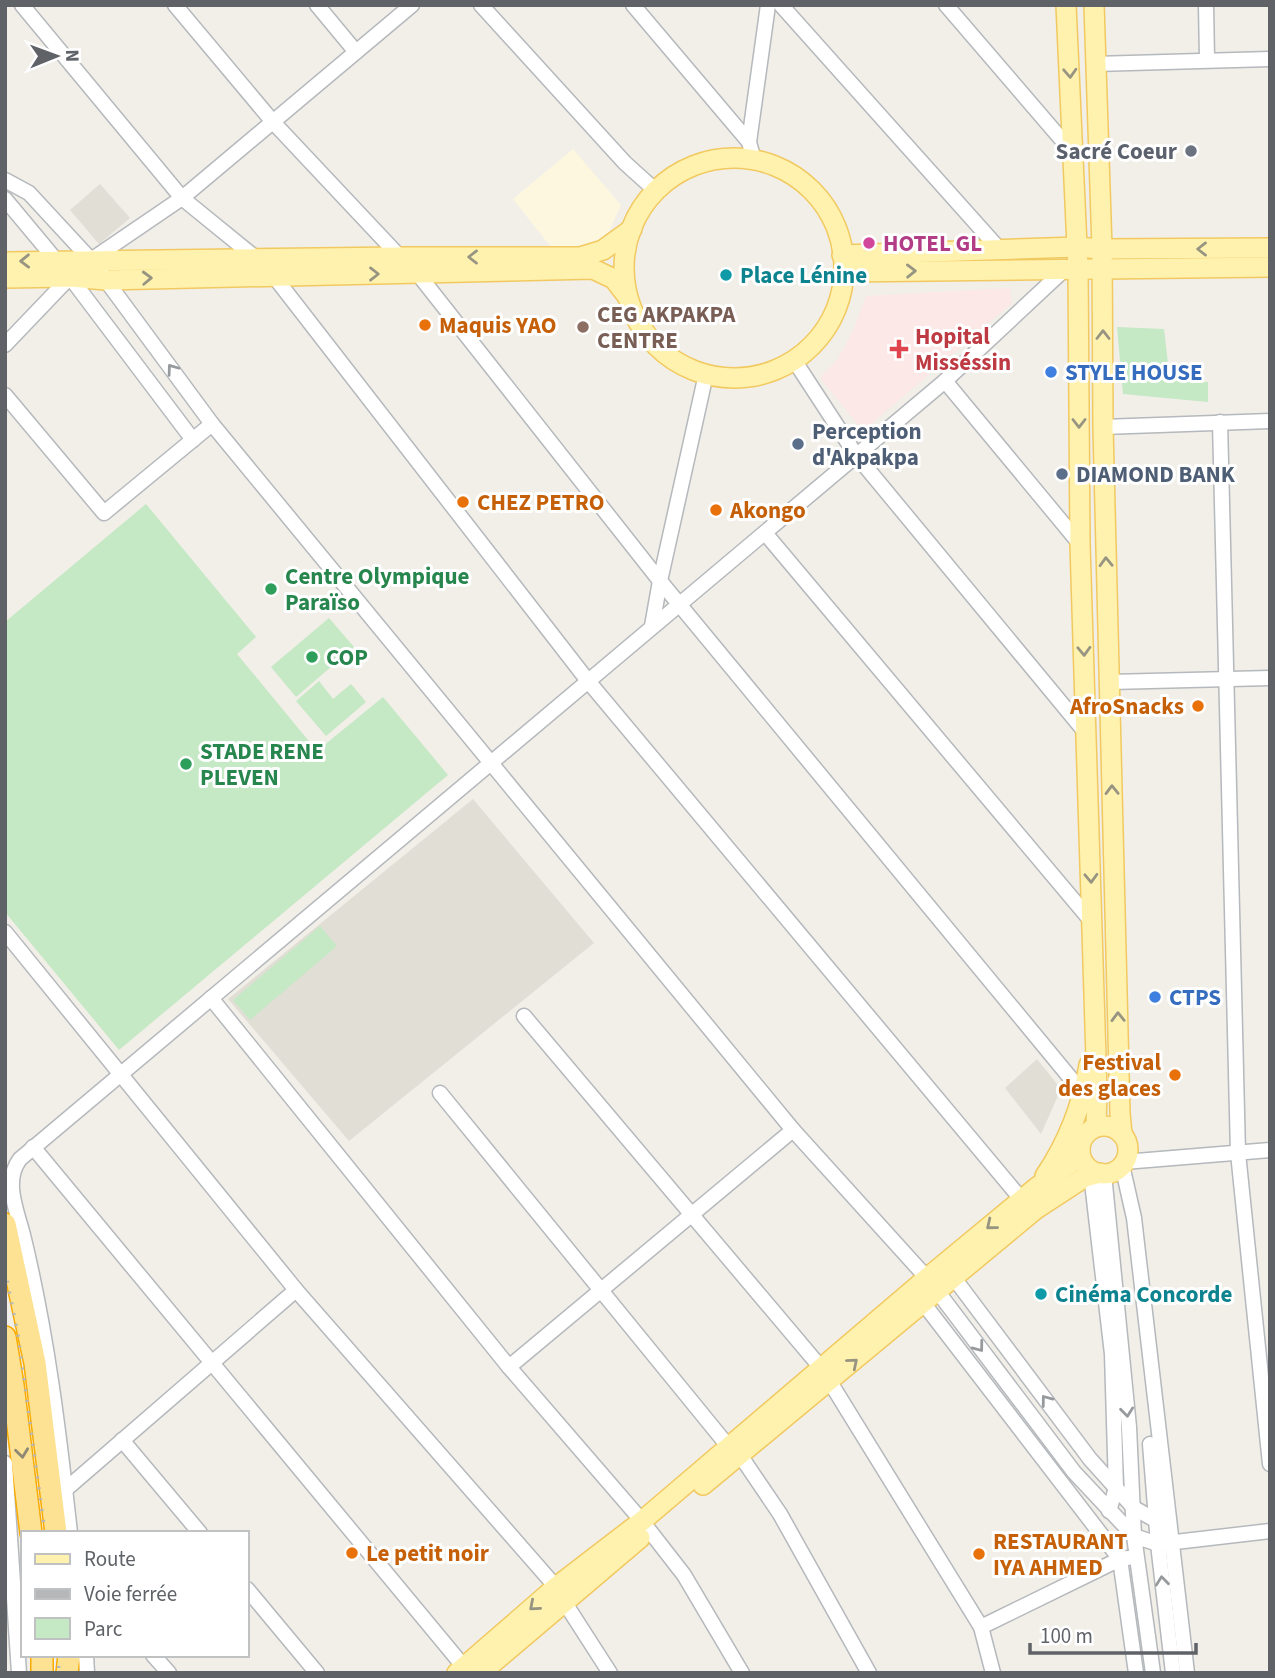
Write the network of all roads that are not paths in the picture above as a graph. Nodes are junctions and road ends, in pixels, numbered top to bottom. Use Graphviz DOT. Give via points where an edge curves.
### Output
graph roads {
  1 [pos="22,5"];
  2 [pos="175,5"];
  3 [pos="317,5"];
  4 [pos="412,5"];
  5 [pos="481,5"];
  6 [pos="633,5"];
  7 [pos="768,5"];
  8 [pos="781,5"];
  9 [pos="946,5"];
  10 [pos="1066,5"];
  11 [pos="1094,5"];
  12 [pos="1206,5"];
  13 [pos="356,52"];
  14 [pos="1207,59"];
  15 [pos="1270,59"];
  16 [pos="1095,64"];
  17 [pos="272,122"];
  18 [pos="751,151"];
  19 [pos="1074,154"];
  20 [pos="5,180"];
  21 [pos="656,191"];
  22 [pos="182,198"];
  23 [pos="5,199"];
  24 [pos="632,229"];
  25 [pos="1077,247"];
  26 [pos="1270,248"];
  27 [pos="1000,250"];
  28 [pos="400,257"];
  29 [pos="257,259"];
  30 [pos="1103,259"];
  31 [pos="91,260"];
  32 [pos="57,261"];
  33 [pos="5,262"];
  34 [pos="842,263"];
  35 [pos="1270,267"];
  36 [pos="1072,268"];
  37 [pos="418,274"];
  38 [pos="273,275"];
  39 [pos="71,277"];
  40 [pos="5,278"];
  41 [pos="106,280"];
  42 [pos="629,297"];
  43 [pos="5,345"];
  44 [pos="794,360"];
  45 [pos="706,374"];
  46 [pos="945,381"];
  47 [pos="5,395"];
  48 [pos="1270,421"];
  49 [pos="1220,422"];
  50 [pos="212,424"];
  51 [pos="1103,427"];
  52 [pos="193,440"];
  53 [pos="856,455"];
  54 [pos="765,533"];
  55 [pos="1080,544"];
  56 [pos="660,581"];
  57 [pos="679,604"];
  58 [pos="652,626"];
  59 [pos="1270,678"];
  60 [pos="1226,679"];
  61 [pos="588,681"];
  62 [pos="1110,682"];
  63 [pos="1087,734"];
  64 [pos="491,762"];
  65 [pos="1092,922"];
  66 [pos="5,932"];
  67 [pos="211,998"];
  68 [pos="524,1016"];
  69 [pos="1094,1016"];
  70 [pos="121,1073"];
  71 [pos="1082,1092"];
  72 [pos="440,1093"];
  73 [pos="1096,1127"];
  74 [pos="793,1130"];
  75 [pos="1122,1134"];
  76 [pos="33,1147"];
  77 [pos="1080,1150"];
  78 [pos="1270,1150"];
  79 [pos="1238,1153"];
  80 [pos="1110,1170"];
  81 [pos="1037,1187"];
  82 [pos="1022,1200"];
  83 [pos="692,1215"];
  84 [pos="5,1224"];
  85 [pos="954,1278"];
  86 [pos="296,1290"];
  87 [pos="601,1290"];
  88 [pos="930,1291"];
  89 [pos="5,1337"];
  90 [pos="212,1363"];
  91 [pos="509,1367"];
  92 [pos="826,1375"];
  93 [pos="122,1440"];
  94 [pos="734,1450"];
  95 [pos="5,1463"];
  96 [pos="1270,1464"];
  97 [pos="1116,1488"];
  98 [pos="65,1490"];
  99 [pos="1134,1508"];
  100 [pos="1110,1511"];
  101 [pos="1157,1521"];
  102 [pos="646,1525"];
  103 [pos="31,1531"];
  104 [pos="56,1531"];
  105 [pos="70,1531"];
  106 [pos="198,1531"];
  107 [pos="1270,1531"];
  108 [pos="1135,1536"];
  109 [pos="1165,1544"];
  110 [pos="1137,1556"];
  111 [pos="1120,1559"];
  112 [pos="19,1575"];
  113 [pos="248,1590"];
  114 [pos="560,1595"];
  115 [pos="981,1627"];
  116 [pos="155,1657"];
  117 [pos="467,1671"];
  118 [pos="19,1673"];
  119 [pos="169,1673"];
  120 [pos="317,1673"];
  121 [pos="610,1673"];
  122 [pos="742,1673"];
  123 [pos="869,1673"];
  124 [pos="993,1673"];
  125 [pos="1136,1673"];
  126 [pos="1153,1673"];
  127 [pos="1173,1673"];
  128 [pos="1186,1673"];
  1 -- 22 [label="street"];
  2 -- 17 [label="street"];
  3 -- 13 [label="street"];
  4 -- 13 [label="street"];
  5 -- 21 [label="street"];
  6 -- 18 [label="street"];
  7 -- 18 [label="street"];
  8 -- 27 [label="street"];
  9 -- 19 [label="street"];
  10 -- 19 [label="main road, one-way"];
  11 -- 16 [label="main road"];
  12 -- 14 [label="street"];
  13 -- 17 [label="street"];
  14 -- 15 [label="street"];
  14 -- 16 [label="street"];
  16 -- 30 [label="main road"];
  17 -- 22 [label="street"];
  17 -- 28 [label="street"];
  18 -- 21 [label="main road" via="701,163"];
  18 -- 34 [label="main road" via="813,192 832,220"];
  19 -- 25 [label="main road"];
  20 -- 31 [label="street" via="29,193"];
  21 -- 24 [label="main road"];
  22 -- 29 [label="street"];
  22 -- 31 [label="street"];
  23 -- 32 [label="street"];
  24 -- 28 [label="main road, one-way" via="603,250 580,257"];
  24 -- 42 [label="main road" via="625,261"];
  25 -- 27 [label="main road"];
  25 -- 30 [label="main road"];
  25 -- 36 [label="main road"];
  26 -- 30 [label="main road, one-way"];
  27 -- 34 [label="main road"];
  28 -- 29 [label="main road"];
  29 -- 31 [label="main road"];
  30 -- 35 [label="main road"];
  30 -- 36 [label="main road"];
  51 -- 30 [label="main road, one-way"];
  31 -- 32 [label="main road"];
  31 -- 41 [label="street"];
  32 -- 33 [label="main road, one-way"];
  32 -- 39 [label="street"];
  34 -- 36 [label="main road, one-way"];
  34 -- 44 [label="main road" via="838,301 830,321"];
  36 -- 46 [label="street"];
  36 -- 55 [label="main road, one-way"];
  38 -- 37 [label="main road, one-way"];
  37 -- 42 [label="main road" via="593,269 614,279"];
  37 -- 56 [label="street"];
  41 -- 38 [label="main road, one-way"];
  38 -- 61 [label="street"];
  39 -- 40 [label="main road"];
  39 -- 41 [label="main road"];
  39 -- 43 [label="street"];
  39 -- 52 [label="street"];
  50 -- 41 [label="street, one-way"];
  42 -- 45 [label="main road" via="638,321 658,348"];
  44 -- 45 [label="main road" via="752,376"];
  44 -- 53 [label="street"];
  45 -- 56 [label="street"];
  46 -- 53 [label="street"];
  46 -- 55 [label="street"];
  47 -- 52 [label="street" via="104,513"];
  48 -- 49 [label="street"];
  49 -- 51 [label="street"];
  49 -- 60 [label="street"];
  50 -- 52 [label="street"];
  50 -- 64 [label="street"];
  62 -- 51 [label="main road, one-way"];
  53 -- 54 [label="street"];
  53 -- 63 [label="street"];
  54 -- 57 [label="street"];
  54 -- 65 [label="street"];
  55 -- 63 [label="main road, one-way"];
  56 -- 57 [label="street"];
  56 -- 58 [label="street"];
  57 -- 58 [label="street"];
  57 -- 71 [label="street"];
  58 -- 61 [label="street"];
  59 -- 60 [label="street"];
  60 -- 62 [label="street"];
  60 -- 79 [label="street"];
  61 -- 64 [label="street"];
  61 -- 82 [label="street"];
  75 -- 62 [label="main road, one-way"];
  63 -- 65 [label="main road, one-way"];
  64 -- 67 [label="street"];
  64 -- 74 [label="street"];
  65 -- 69 [label="main road"];
  66 -- 70 [label="street"];
  67 -- 70 [label="street"];
  67 -- 91 [label="street"];
  68 -- 83 [label="street"];
  69 -- 71 [label="main road"];
  69 -- 73 [label="main road"];
  70 -- 76 [label="street"];
  70 -- 86 [label="street"];
  71 -- 81 [label="main road" via="1068,1140"];
  72 -- 87 [label="street"];
  73 -- 75 [label="main road" via="1111,1127"];
  73 -- 77 [label="main road" via="1084,1136"];
  74 -- 83 [label="street"];
  74 -- 88 [label="street"];
  75 -- 80 [label="main road" via="1128,1148"];
  76 -- 90 [label="street"];
  76 -- 98 [label="street" via="12,1168 13,1195 42,1321"];
  77 -- 80 [label="main road" via="1086,1166"];
  77 -- 81 [label="main road" via="1070,1164"];
  78 -- 79 [label="street"];
  79 -- 80 [label="street"];
  79 -- 96 [label="street"];
  80 -- 85 [label="main road" via="1036,1209"];
  80 -- 97 [label="street"];
  80 -- 99 [label="street, one-way"];
  80 -- 101 [label="street" via="1143,1358"];
  80 -- 109 [label="street" via="1134,1218"];
  81 -- 82 [label="main road"];
  82 -- 88 [label="main road, one-way"];
  83 -- 87 [label="street"];
  83 -- 92 [label="street"];
  84 -- 104 [label="highway" via="35,1363"];
  85 -- 88 [label="main road"];
  97 -- 85 [label="street, one-way"];
  86 -- 90 [label="street"];
  86 -- 114 [label="street"];
  87 -- 91 [label="street"];
  87 -- 94 [label="street"];
  88 -- 92 [label="main road"];
  88 -- 100 [label="street, one-way"];
  88 -- 111 [label="street"];
  89 -- 103 [label="highway, one-way"];
  90 -- 93 [label="street"];
  90 -- 117 [label="street"];
  91 -- 102 [label="street"];
  92 -- 94 [label="main road"];
  92 -- 115 [label="street"];
  93 -- 98 [label="street"];
  93 -- 106 [label="street"];
  94 -- 102 [label="main road"];
  94 -- 123 [label="street" via="780,1514"];
  95 -- 112 [label="street"];
  97 -- 99 [label="street"];
  97 -- 100 [label="street"];
  98 -- 105 [label="street"];
  99 -- 101 [label="street"];
  99 -- 108 [label="street"];
  100 -- 108 [label="street"];
  101 -- 109 [label="street"];
  102 -- 114 [label="main road"];
  102 -- 122 [label="street" via="684,1575"];
  107 -- 109 [label="street"];
  108 -- 109 [label="street"];
  108 -- 110 [label="street"];
  127 -- 109 [label="street, one-way"];
  109 -- 128 [label="street"];
  110 -- 111 [label="street"];
  110 -- 126 [label="street"];
  111 -- 115 [label="street"];
  111 -- 125 [label="street"];
  112 -- 118 [label="street"];
  113 -- 120 [label="street"];
  114 -- 117 [label="main road"];
  114 -- 121 [label="street"];
  115 -- 124 [label="street"];
  116 -- 119 [label="street"];
}
